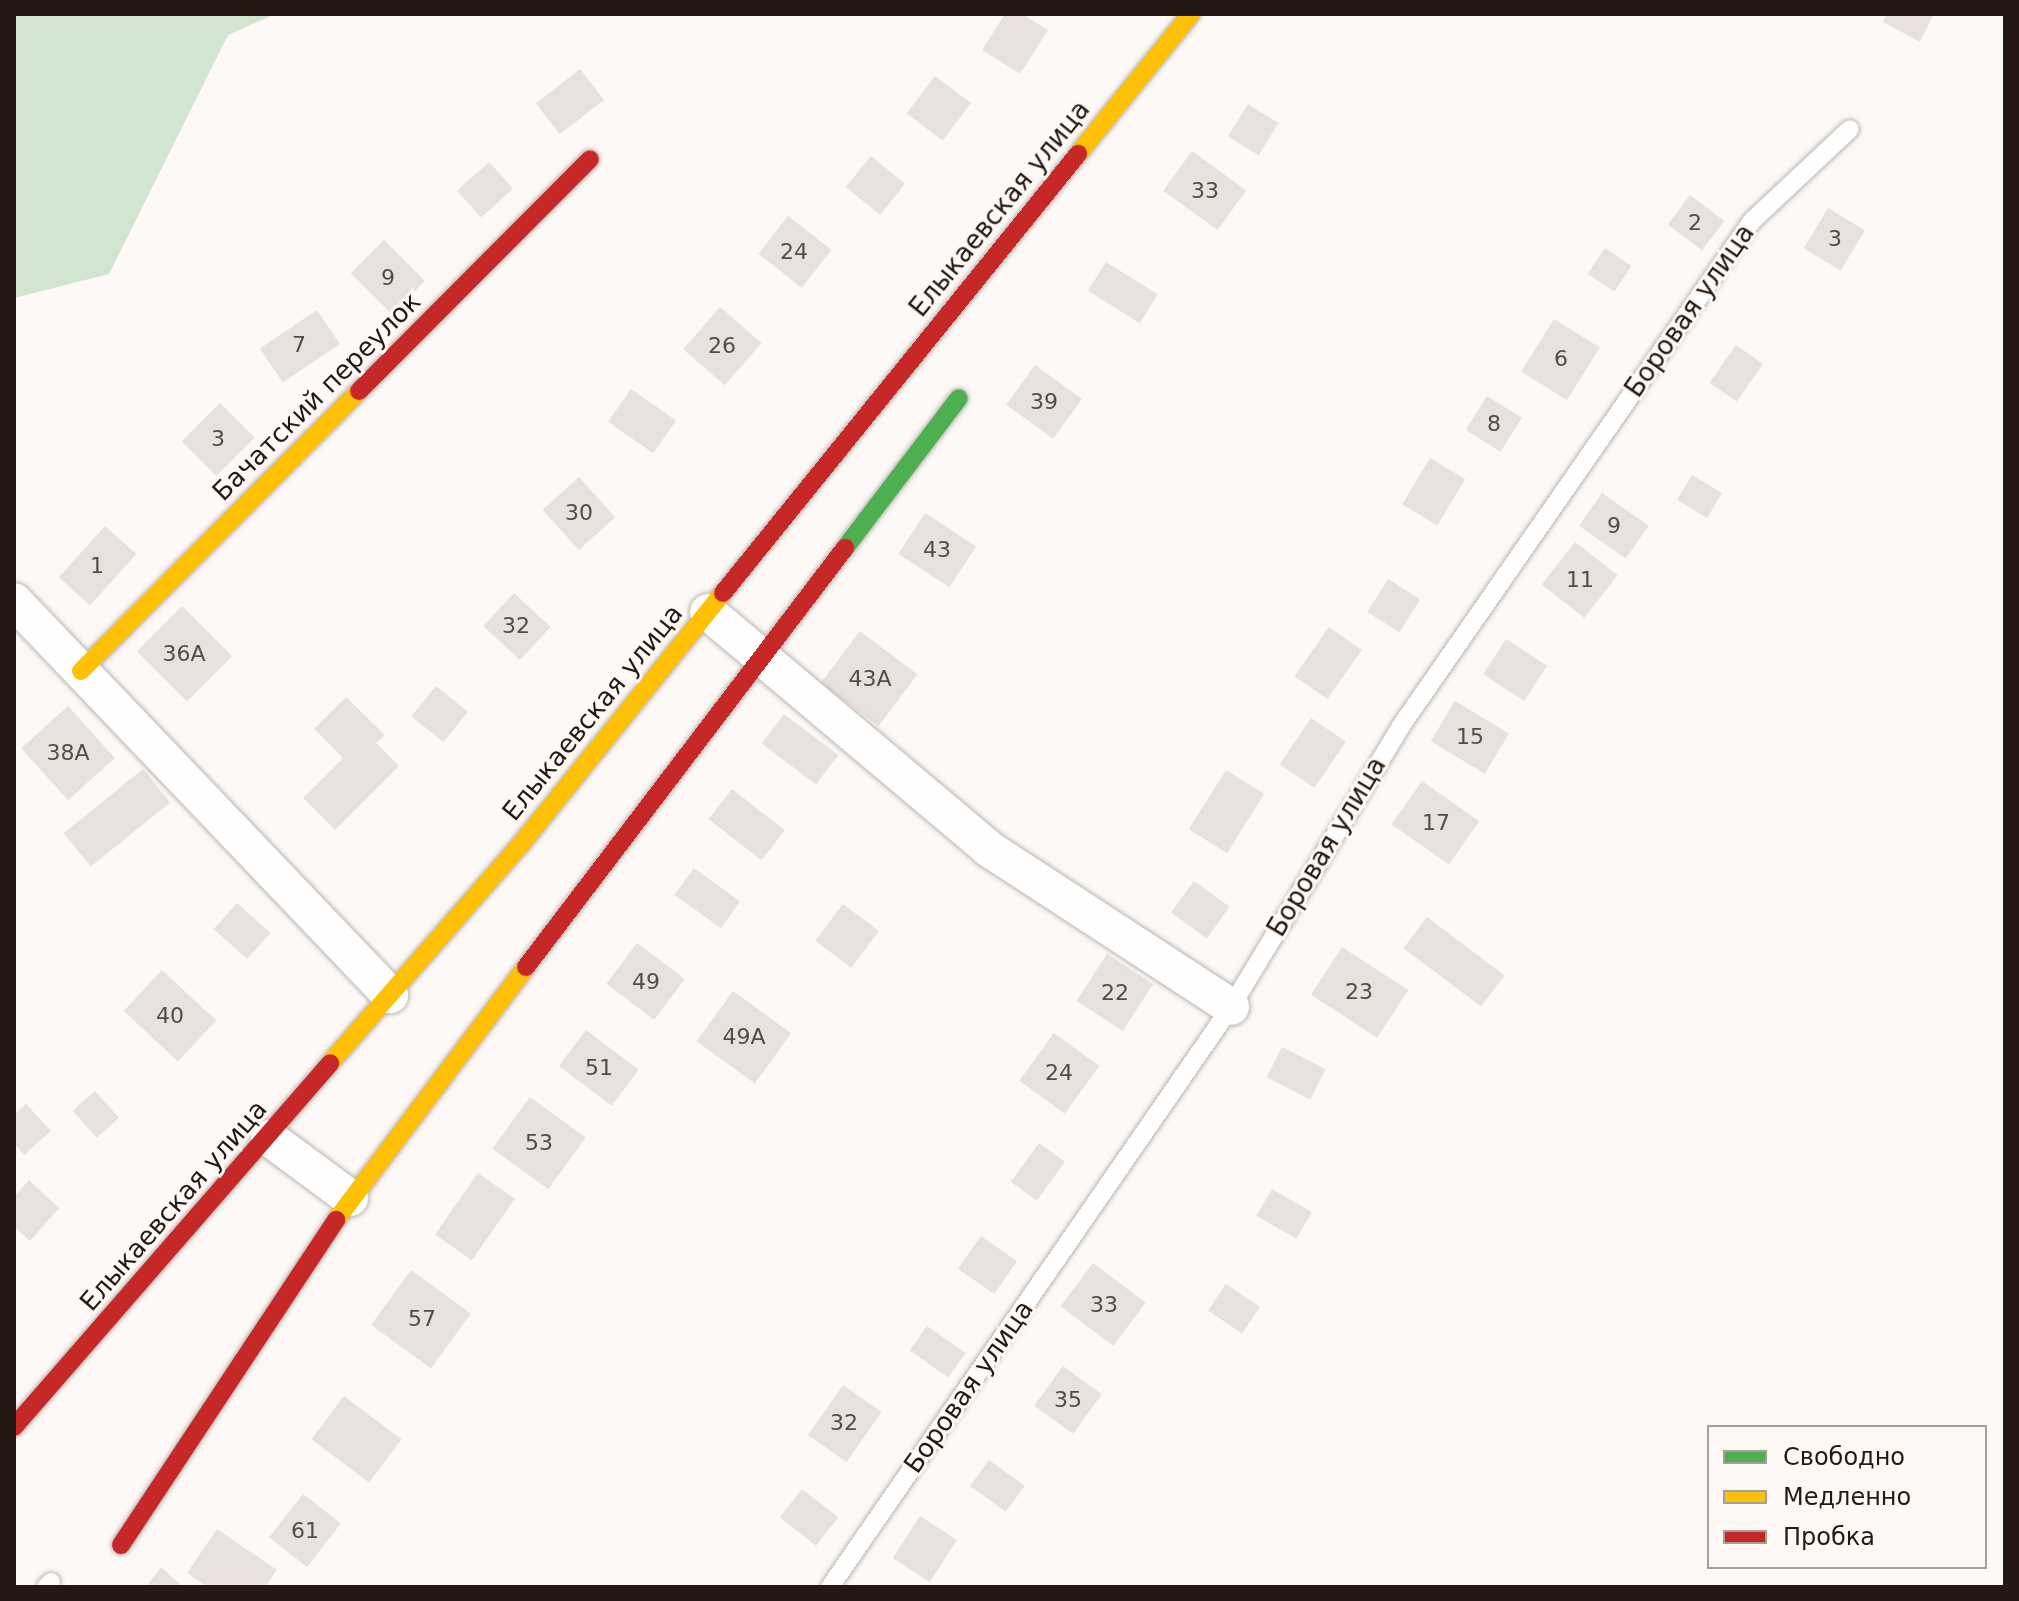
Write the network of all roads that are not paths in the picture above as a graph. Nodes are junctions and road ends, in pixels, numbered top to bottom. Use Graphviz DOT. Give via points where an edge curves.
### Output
graph roads {
  1 [pos="1191,14"];
  2 [pos="1850,129"];
  3 [pos="590,159"];
  4 [pos="959,398"];
  5 [pos="14,601"];
  6 [pos="708,612"];
  7 [pos="760,657"];
  8 [pos="81,671"];
  9 [pos="390,995"];
  10 [pos="1231,1007"];
  11 [pos="269,1138"];
  12 [pos="350,1198"];
  13 [pos="14,1427"];
  14 [pos="121,1545"];
  15 [pos="830,1587"];
  1 -- 6 [label="street, Елыкаевская улица"];
  2 -- 10 [label="lane, Боровая улица" via="1752,221 1401,726"];
  3 -- 8 [label="street, Бачатский переулок"];
  4 -- 7 [label="street"];
  5 -- 8 [label="street"];
  6 -- 7 [label="street"];
  6 -- 9 [label="street, Елыкаевская улица" via="521,844"];
  7 -- 10 [label="street" via="989,849"];
  7 -- 12 [label="street"];
  8 -- 9 [label="street"];
  9 -- 11 [label="street, Елыкаевская улица"];
  10 -- 15 [label="lane, Боровая улица"];
  11 -- 12 [label="street"];
  11 -- 13 [label="street, Елыкаевская улица"];
  12 -- 14 [label="street"];
}
